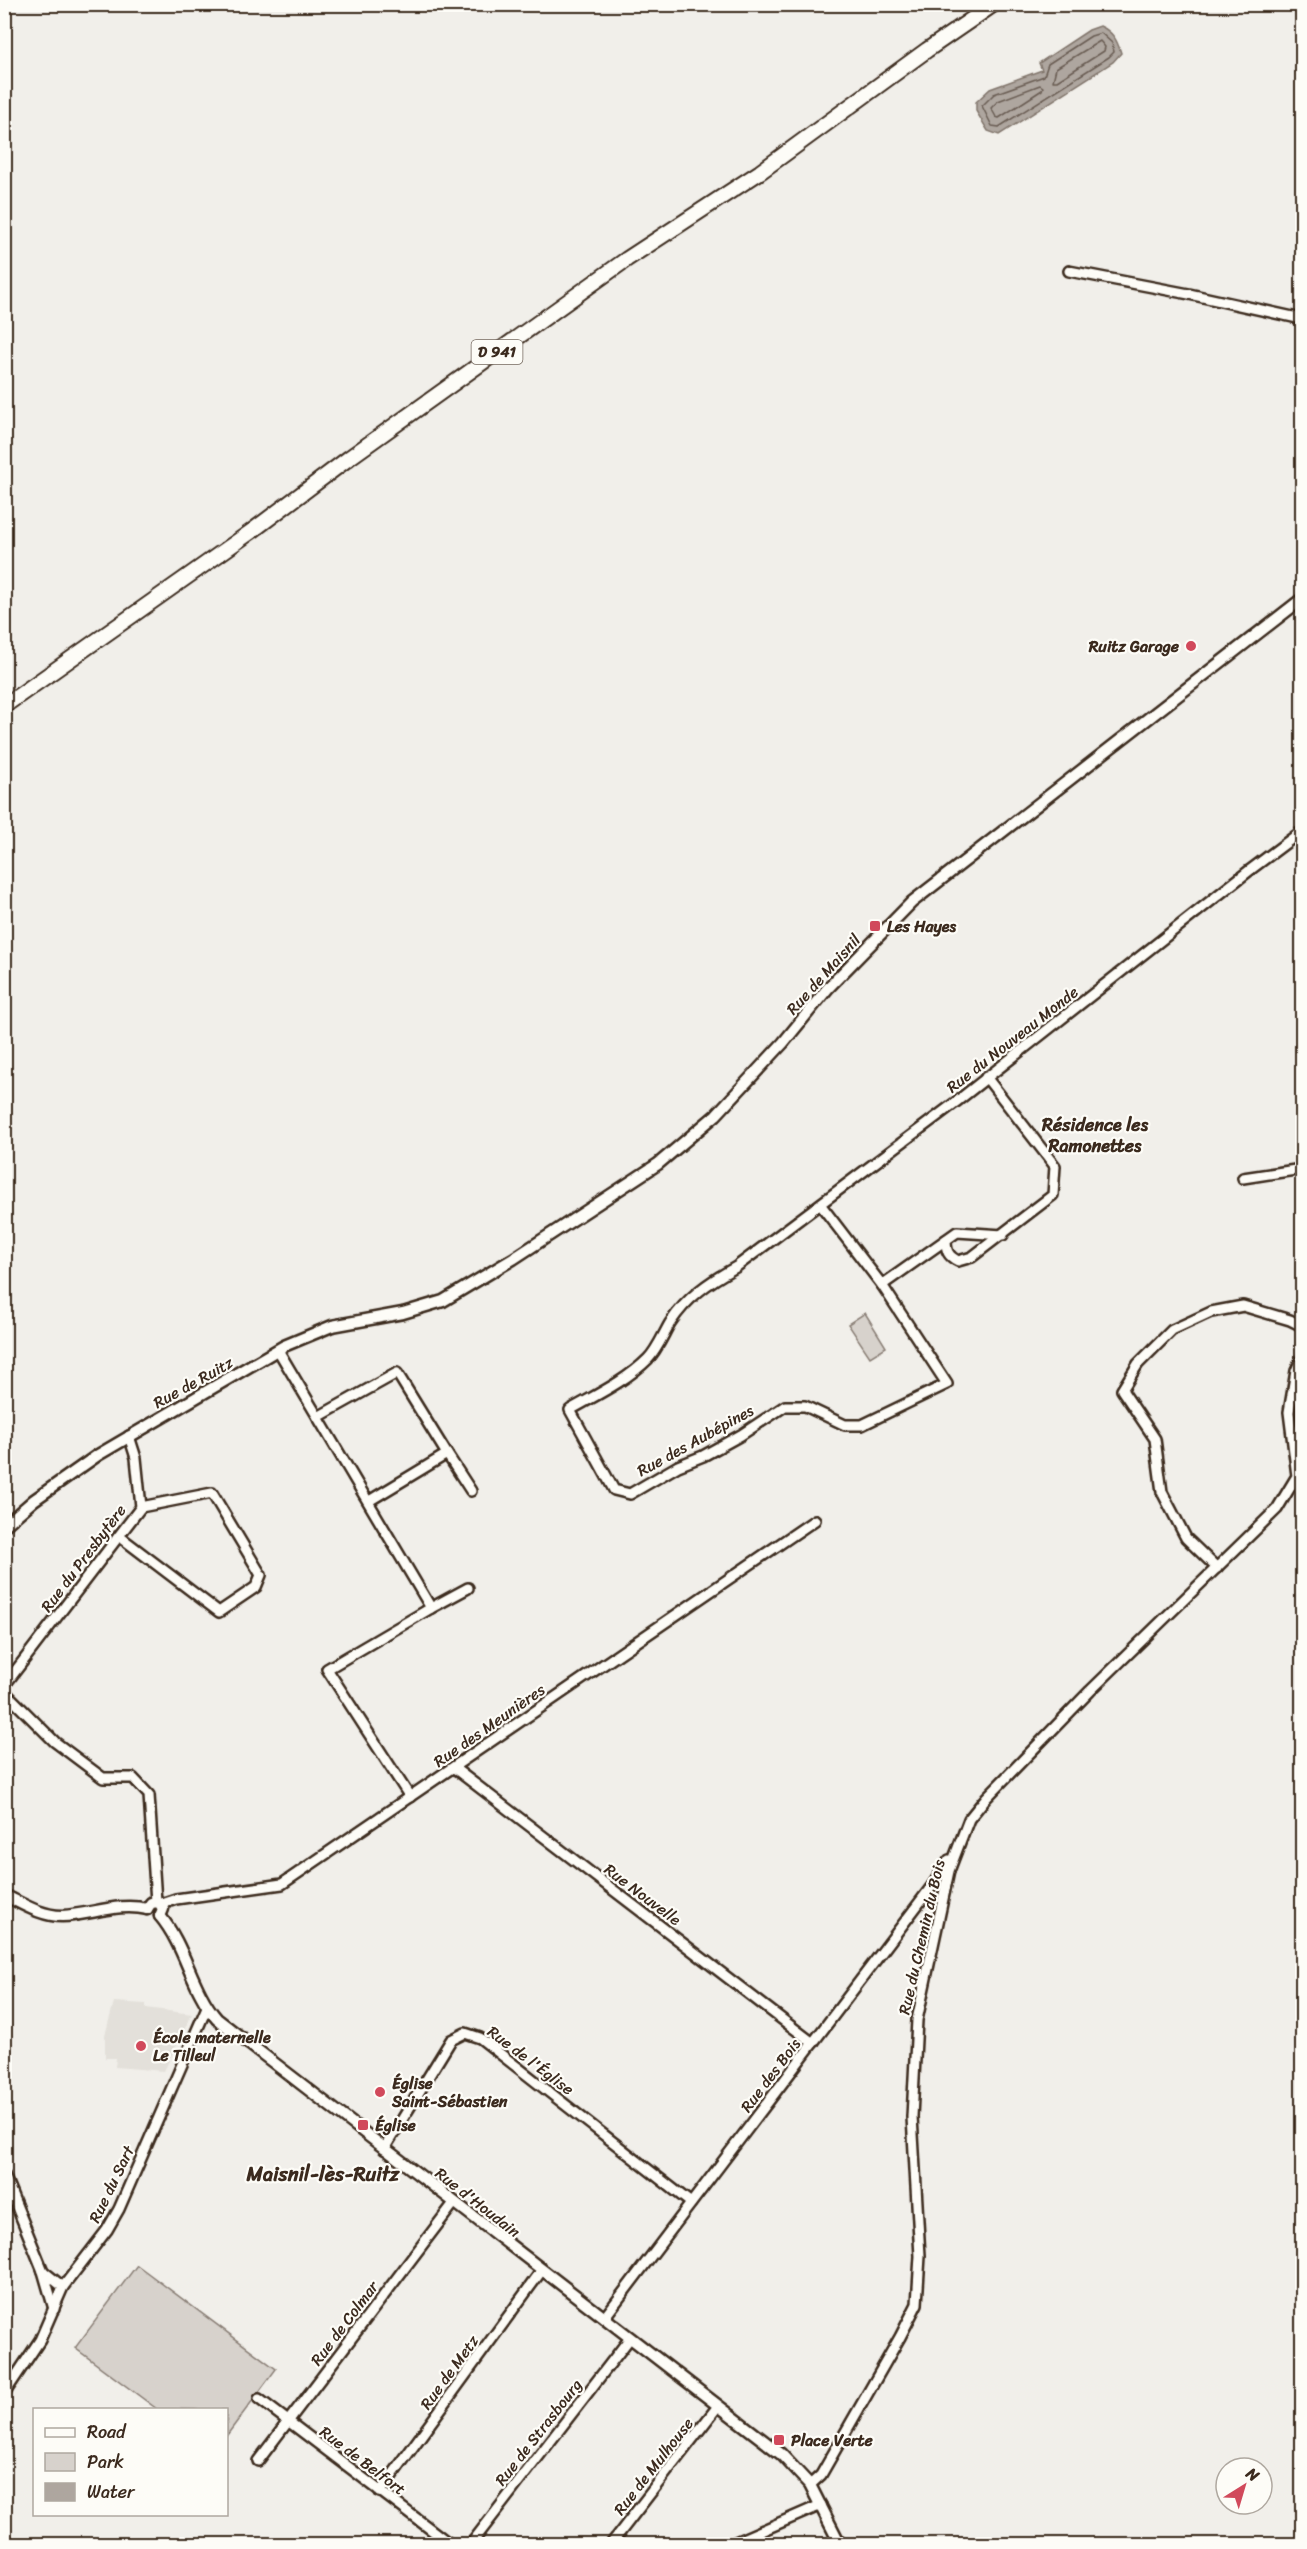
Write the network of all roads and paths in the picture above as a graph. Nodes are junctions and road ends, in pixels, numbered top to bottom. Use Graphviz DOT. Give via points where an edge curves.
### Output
graph roads {
  1 [pos="994,4"];
  2 [pos="1069,271"];
  3 [pos="1302,319"];
  4 [pos="1302,599"];
  5 [pos="4,706"];
  6 [pos="1302,831"];
  7 [pos="986,1077"];
  8 [pos="1302,1169"];
  9 [pos="1243,1178"];
  10 [pos="819,1204"];
  11 [pos="1003,1235"];
  12 [pos="946,1240"];
  13 [pos="736,1267"];
  14 [pos="882,1285"];
  15 [pos="417,1309"];
  16 [pos="1302,1326"];
  17 [pos="278,1350"];
  18 [pos="1302,1358"];
  19 [pos="318,1417"];
  20 [pos="129,1436"];
  21 [pos="447,1454"];
  22 [pos="471,1491"];
  23 [pos="369,1501"];
  24 [pos="141,1507"];
  25 [pos="815,1520"];
  26 [pos="4,1526"];
  27 [pos="119,1536"];
  28 [pos="1217,1568"];
  29 [pos="468,1588"];
  30 [pos="431,1608"];
  31 [pos="4,1689"];
  32 [pos="454,1768"];
  33 [pos="410,1797"];
  34 [pos="957,1848"];
  35 [pos="4,1895"];
  36 [pos="158,1903"];
  37 [pos="147,1909"];
  38 [pos="160,1916"];
  39 [pos="207,2007"];
  40 [pos="813,2043"];
  41 [pos="384,2149"];
  42 [pos="4,2175"];
  43 [pos="691,2202"];
  44 [pos="454,2203"];
  45 [pos="542,2270"];
  46 [pos="43,2271"];
  47 [pos="63,2287"];
  48 [pos="54,2309"];
  49 [pos="604,2318"];
  50 [pos="630,2338"];
  51 [pos="4,2394"];
  52 [pos="259,2399"];
  53 [pos="718,2406"];
  54 [pos="288,2421"];
  55 [pos="258,2461"];
  56 [pos="810,2485"];
  57 [pos="380,2492"];
  58 [pos="821,2505"];
  59 [pos="450,2544"];
  60 [pos="471,2544"];
  61 [pos="611,2544"];
  62 [pos="731,2544"];
  63 [pos="840,2544"];
  1 -- 5 [label="main road, D 941" via="760,172 607,273"];
  2 -- 3 [label="street"];
  4 -- 15 [label="street, Rue de Maisnil" via="912,902 828,988 716,1115 658,1164 463,1291"];
  6 -- 7 [label="street, Rue du Nouveau Monde"];
  7 -- 10 [label="street, Rue du Nouveau Monde"];
  7 -- 11 [label="street" via="1055,1166 1053,1195"];
  8 -- 9 [label="street"];
  10 -- 13 [label="street, Rue du Nouveau Monde"];
  10 -- 14 [label="street"];
  11 -- 12 [label="street" via="957,1232"];
  11 -- 12 [label="street" via="972,1257 958,1261 946,1250"];
  12 -- 14 [label="street"];
  13 -- 14 [label="street, Rue des Aubépines" via="688,1298 650,1358 570,1410 614,1490 630,1494 785,1406 805,1406 845,1425 862,1425 947,1384"];
  15 -- 17 [label="street, Rue de Ruitz" via="332,1326"];
  16 -- 28 [label="street" via="1243,1306 1211,1312 1172,1330 1138,1364 1122,1390 1155,1439 1162,1492 1186,1538"];
  17 -- 19 [label="street"];
  17 -- 20 [label="street, Rue de Ruitz"];
  18 -- 28 [label="street, Rue du Chemin du Bois" via="1289,1412 1297,1476 1277,1509"];
  19 -- 21 [label="street" via="397,1373"];
  19 -- 23 [label="street"];
  20 -- 24 [label="street, Rue du Presbytère" via="136,1458"];
  20 -- 26 [label="street, Rue de Ruitz" via="79,1467"];
  21 -- 22 [label="street"];
  21 -- 23 [label="street"];
  23 -- 30 [label="street"];
  24 -- 27 [label="street, Rue du Presbytère"];
  24 -- 27 [label="street" via="212,1493 261,1575 256,1587 219,1611"];
  25 -- 32 [label="street, Rue des Meunières"];
  27 -- 31 [label="street, Rue du Presbytère"];
  28 -- 34 [label="street, Rue du Chemin du Bois" via="986,1798 969,1819"];
  29 -- 30 [label="street"];
  30 -- 33 [label="street" via="327,1669"];
  31 -- 36 [label="street, Rue du Presbytère" via="55,1742 103,1778 133,1778 149,1795"];
  32 -- 33 [label="street, Rue des Meunières"];
  32 -- 40 [label="street, Rue Nouvelle"];
  33 -- 36 [label="street, Rue des Meunières" via="282,1884"];
  34 -- 40 [label="street, Rue des Bois"];
  34 -- 56 [label="street, Rue du Chemin du Bois" via="922,1989 914,2050 912,2116 920,2256 916,2304 820,2475"];
  35 -- 37 [label="street" via="26,1907 62,1916 117,1908"];
  36 -- 37 [label="street" via="149,1904"];
  36 -- 38 [label="street" via="163,1911"];
  37 -- 38 [label="street" via="150,1916"];
  38 -- 39 [label="street, Rue d'Houdain" via="177,1942"];
  39 -- 41 [label="street, Rue d'Houdain" via="224,2025"];
  39 -- 47 [label="street, Rue du Sart" via="119,2209"];
  40 -- 43 [label="street, Rue des Bois"];
  41 -- 43 [label="street, Rue de l'Église" via="451,2040 465,2034 480,2038"];
  41 -- 44 [label="street, Rue d'Houdain"];
  42 -- 46 [label="street"];
  43 -- 49 [label="street, Rue des Bois"];
  44 -- 45 [label="street, Rue d'Houdain"];
  44 -- 54 [label="street, Rue de Colmar"];
  45 -- 49 [label="street, Rue d'Houdain"];
  45 -- 57 [label="street, Rue de Metz"];
  46 -- 47 [label="street"];
  46 -- 48 [label="street"];
  47 -- 48 [label="street, Rue du Sart"];
  48 -- 51 [label="street, Rue du Sart" via="40,2340"];
  49 -- 50 [label="street, Rue d'Houdain"];
  50 -- 53 [label="street, Rue d'Houdain"];
  50 -- 60 [label="street, Rue de Strasbourg"];
  52 -- 54 [label="street, Rue de Belfort"];
  53 -- 56 [label="street, Rue d'Houdain" via="781,2454"];
  53 -- 61 [label="street, Rue de Mulhouse"];
  54 -- 55 [label="street, Rue de Colmar"];
  54 -- 57 [label="street, Rue de Belfort"];
  56 -- 58 [label="street, Rue d'Houdain"];
  57 -- 59 [label="street, Rue de Belfort"];
  58 -- 62 [label="street"];
  58 -- 63 [label="street, Rue d'Houdain"];
}
